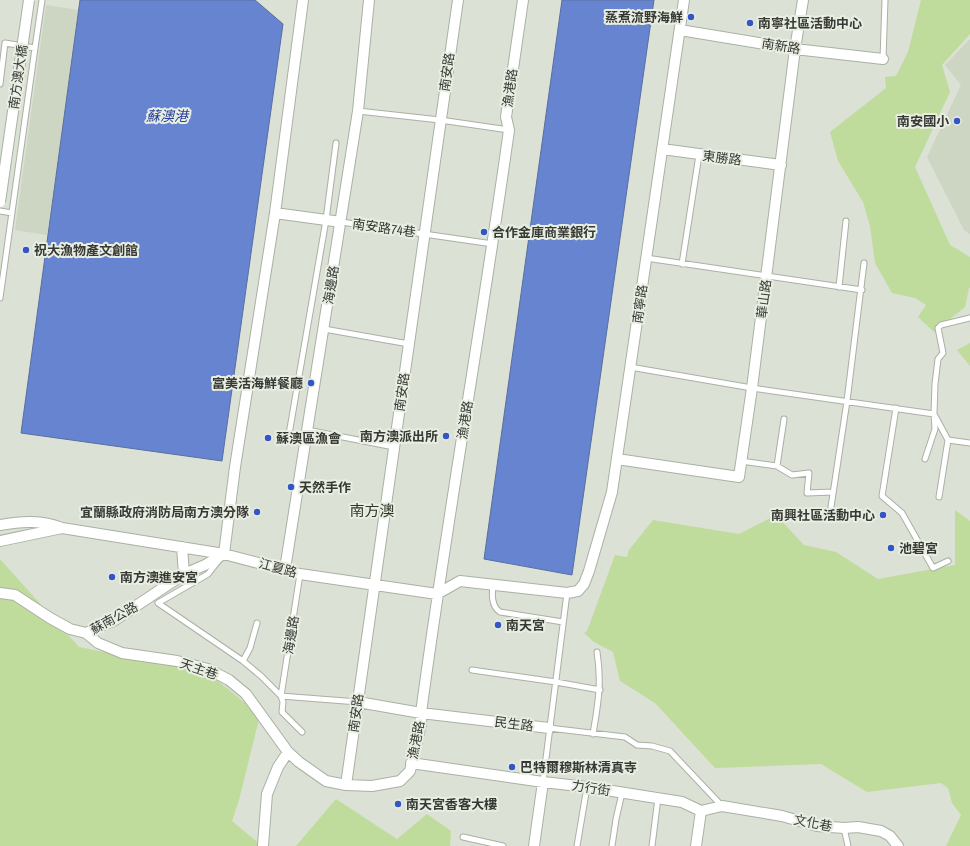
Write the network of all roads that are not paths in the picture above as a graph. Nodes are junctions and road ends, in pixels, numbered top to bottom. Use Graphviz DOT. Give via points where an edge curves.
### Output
graph roads {
  1 [pos="29,0"];
  2 [pos="42,0"];
  3 [pos="304,0"];
  4 [pos="369,0"];
  5 [pos="458,0"];
  6 [pos="523,0"];
  7 [pos="684,0"];
  8 [pos="803,0"];
  9 [pos="885,0"];
  10 [pos="680,30"];
  11 [pos="35,48"];
  12 [pos="795,49"];
  13 [pos="883,59"];
  14 [pos="0,84"];
  15 [pos="358,111"];
  16 [pos="440,120"];
  17 [pos="509,130"];
  18 [pos="336,144"];
  19 [pos="662,149"];
  20 [pos="699,155"];
  21 [pos="781,165"];
  22 [pos="0,202"];
  23 [pos="0,211"];
  24 [pos="12,212"];
  25 [pos="275,213"];
  26 [pos="326,220"];
  27 [pos="846,221"];
  28 [pos="341,222"];
  29 [pos="424,234"];
  30 [pos="493,244"];
  31 [pos="646,258"];
  32 [pos="864,263"];
  33 [pos="682,264"];
  34 [pos="767,276"];
  35 [pos="839,287"];
  36 [pos="862,290"];
  37 [pos="0,298"];
  38 [pos="970,318"];
  39 [pos="324,329"];
  40 [pos="409,344"];
  41 [pos="630,367"];
  42 [pos="752,388"];
  43 [pos="847,401"];
  44 [pos="896,408"];
  45 [pos="934,414"];
  46 [pos="784,419"];
  47 [pos="307,430"];
  48 [pos="288,440"];
  49 [pos="948,440"];
  50 [pos="970,443"];
  51 [pos="394,447"];
  52 [pos="617,459"];
  53 [pos="925,459"];
  54 [pos="741,461"];
  55 [pos="777,466"];
  56 [pos="833,492"];
  57 [pos="939,497"];
  58 [pos="831,507"];
  59 [pos="0,525"];
  60 [pos="62,528"];
  61 [pos="0,541"];
  62 [pos="182,547"];
  63 [pos="224,554"];
  64 [pos="948,561"];
  65 [pos="285,569"];
  66 [pos="184,574"];
  67 [pos="300,574"];
  68 [pos="374,585"];
  69 [pos="493,585"];
  70 [pos="0,593"];
  71 [pos="567,593"];
  72 [pos="437,594"];
  73 [pos="563,622"];
  74 [pos="257,623"];
  75 [pos="86,633"];
  76 [pos="597,652"];
  77 [pos="243,661"];
  78 [pos="472,670"];
  79 [pos="556,682"];
  80 [pos="600,690"];
  81 [pos="281,696"];
  82 [pos="358,702"];
  83 [pos="421,713"];
  84 [pos="549,728"];
  85 [pos="302,732"];
  86 [pos="593,734"];
  87 [pos="288,752"];
  88 [pos="412,763"];
  89 [pos="543,782"];
  90 [pos="346,785"];
  91 [pos="586,787"];
  92 [pos="622,793"];
  93 [pos="658,798"];
  94 [pos="722,806"];
  95 [pos="701,811"];
  96 [pos="844,828"];
  97 [pos="463,837"];
  98 [pos="263,845"];
  99 [pos="503,846"];
  100 [pos="534,846"];
  101 [pos="578,846"];
  102 [pos="612,846"];
  103 [pos="652,846"];
  104 [pos="696,846"];
  105 [pos="848,846"];
  106 [pos="898,846"];
  1 -- 22 [label="street, 南方澳大橋, bridge"];
  2 -- 11 [label="lane"];
  3 -- 25 [label="street"];
  4 -- 15 [label="street, 海邊路"];
  5 -- 16 [label="street, 南安路"];
  6 -- 17 [label="street, 漁港路" via="506,116"];
  7 -- 10 [label="street, 南寧路"];
  8 -- 12 [label="street, 華山路"];
  9 -- 13 [label="lane"];
  10 -- 12 [label="street, 南新路"];
  10 -- 19 [label="street, 南寧路"];
  11 -- 14 [label="lane" via="6,43"];
  11 -- 24 [label="lane"];
  12 -- 13 [label="street, 南新路"];
  12 -- 21 [label="street, 華山路"];
  15 -- 16 [label="lane"];
  15 -- 28 [label="street, 海邊路"];
  16 -- 17 [label="lane"];
  16 -- 29 [label="street, 南安路"];
  17 -- 30 [label="street, 漁港路"];
  18 -- 26 [label="lane"];
  19 -- 20 [label="street, 東勝路"];
  19 -- 31 [label="street, 南寧路"];
  20 -- 21 [label="street, 東勝路"];
  20 -- 33 [label="lane"];
  21 -- 34 [label="street, 華山路"];
  23 -- 24 [label="lane"];
  24 -- 37 [label="lane"];
  25 -- 26 [label="street, 南安路74巷"];
  25 -- 63 [label="street"];
  26 -- 28 [label="street, 南安路74巷"];
  26 -- 48 [label="lane"];
  27 -- 35 [label="lane"];
  28 -- 29 [label="lane, 南安路74巷"];
  28 -- 39 [label="street, 海邊路"];
  29 -- 30 [label="lane, 南安路74巷"];
  29 -- 40 [label="street, 南安路"];
  30 -- 72 [label="street, 漁港路"];
  31 -- 33 [label="lane"];
  31 -- 41 [label="street, 南寧路"];
  32 -- 36 [label="lane"];
  33 -- 34 [label="lane"];
  34 -- 35 [label="lane"];
  34 -- 42 [label="street, 華山路"];
  35 -- 36 [label="lane"];
  36 -- 43 [label="lane"];
  38 -- 45 [label="lane" via="938,328 943,354 938,359"];
  39 -- 40 [label="lane"];
  39 -- 47 [label="street, 海邊路"];
  40 -- 51 [label="street, 南安路"];
  41 -- 42 [label="lane"];
  41 -- 52 [label="street, 南寧路"];
  42 -- 43 [label="lane"];
  42 -- 54 [label="street, 華山路"];
  43 -- 44 [label="lane"];
  43 -- 56 [label="lane"];
  44 -- 45 [label="lane"];
  44 -- 64 [label="lane" via="882,496 902,513 933,568"];
  45 -- 49 [label="lane"];
  45 -- 53 [label="lane" via="935,430"];
  46 -- 55 [label="lane"];
  47 -- 51 [label="lane"];
  47 -- 65 [label="street, 海邊路"];
  49 -- 50 [label="lane"];
  49 -- 57 [label="lane"];
  51 -- 68 [label="street, 南安路"];
  52 -- 54 [label="street, 華山路" via="739,476"];
  52 -- 71 [label="street, 南寧路" via="612,492 589,571 578,591"];
  54 -- 55 [label="lane"];
  55 -- 56 [label="lane" via="792,475 809,473 807,493"];
  56 -- 58 [label="lane"];
  59 -- 60 [label="street, 江夏路" via="36,521"];
  60 -- 61 [label="street, 江夏路"];
  60 -- 62 [label="street, 江夏路"];
  62 -- 63 [label="street, 江夏路"];
  62 -- 66 [label="street"];
  63 -- 65 [label="street, 江夏路"];
  63 -- 66 [label="street, 蘇南公路"];
  63 -- 77 [label="lane" via="208,574 158,603"];
  65 -- 67 [label="street, 江夏路"];
  66 -- 75 [label="street, 蘇南公路" via="115,620"];
  67 -- 68 [label="street, 江夏路"];
  67 -- 81 [label="lane, 海邊路"];
  68 -- 72 [label="street, 江夏路"];
  68 -- 82 [label="street, 南安路"];
  69 -- 71 [label="street"];
  69 -- 72 [label="street" via="460,581"];
  69 -- 73 [label="lane" via="492,600 496,610"];
  70 -- 75 [label="street, 蘇南公路" via="16,595 70,629"];
  71 -- 73 [label="lane"];
  72 -- 83 [label="street, 漁港路"];
  73 -- 79 [label="lane"];
  74 -- 77 [label="lane" via="250,648"];
  75 -- 87 [label="street, 天主巷" via="98,643 122,653 177,661 208,669 229,680 246,694"];
  76 -- 80 [label="lane"];
  77 -- 81 [label="lane"];
  78 -- 79 [label="lane"];
  79 -- 80 [label="lane"];
  79 -- 84 [label="lane"];
  80 -- 86 [label="lane"];
  81 -- 82 [label="lane, 民生路"];
  81 -- 85 [label="lane" via="282,712"];
  82 -- 83 [label="street, 民生路"];
  82 -- 90 [label="street, 南安路"];
  83 -- 84 [label="street, 民生路"];
  83 -- 88 [label="street, 漁港路"];
  84 -- 86 [label="lane, 民生路"];
  84 -- 89 [label="lane"];
  86 -- 94 [label="lane, 民生路" via="626,737 637,745 670,751"];
  87 -- 90 [label="street, 天主巷" via="326,781"];
  87 -- 98 [label="street" via="278,767 267,794"];
  88 -- 89 [label="street, 力行街"];
  88 -- 90 [label="street, 漁港路" via="410,771 400,781 372,786"];
  89 -- 91 [label="street, 力行街"];
  89 -- 100 [label="street"];
  91 -- 92 [label="street, 力行街"];
  91 -- 101 [label="lane"];
  92 -- 93 [label="street, 力行街"];
  92 -- 102 [label="lane"];
  93 -- 95 [label="street, 力行街" via="682,802"];
  93 -- 103 [label="lane"];
  94 -- 95 [label="street"];
  94 -- 96 [label="street, 文化巷" via="782,816 817,826"];
  95 -- 104 [label="street"];
  96 -- 105 [label="lane"];
  96 -- 106 [label="street, 文化巷" via="858,827 881,831 890,836"];
  97 -- 99 [label="lane"];
}
